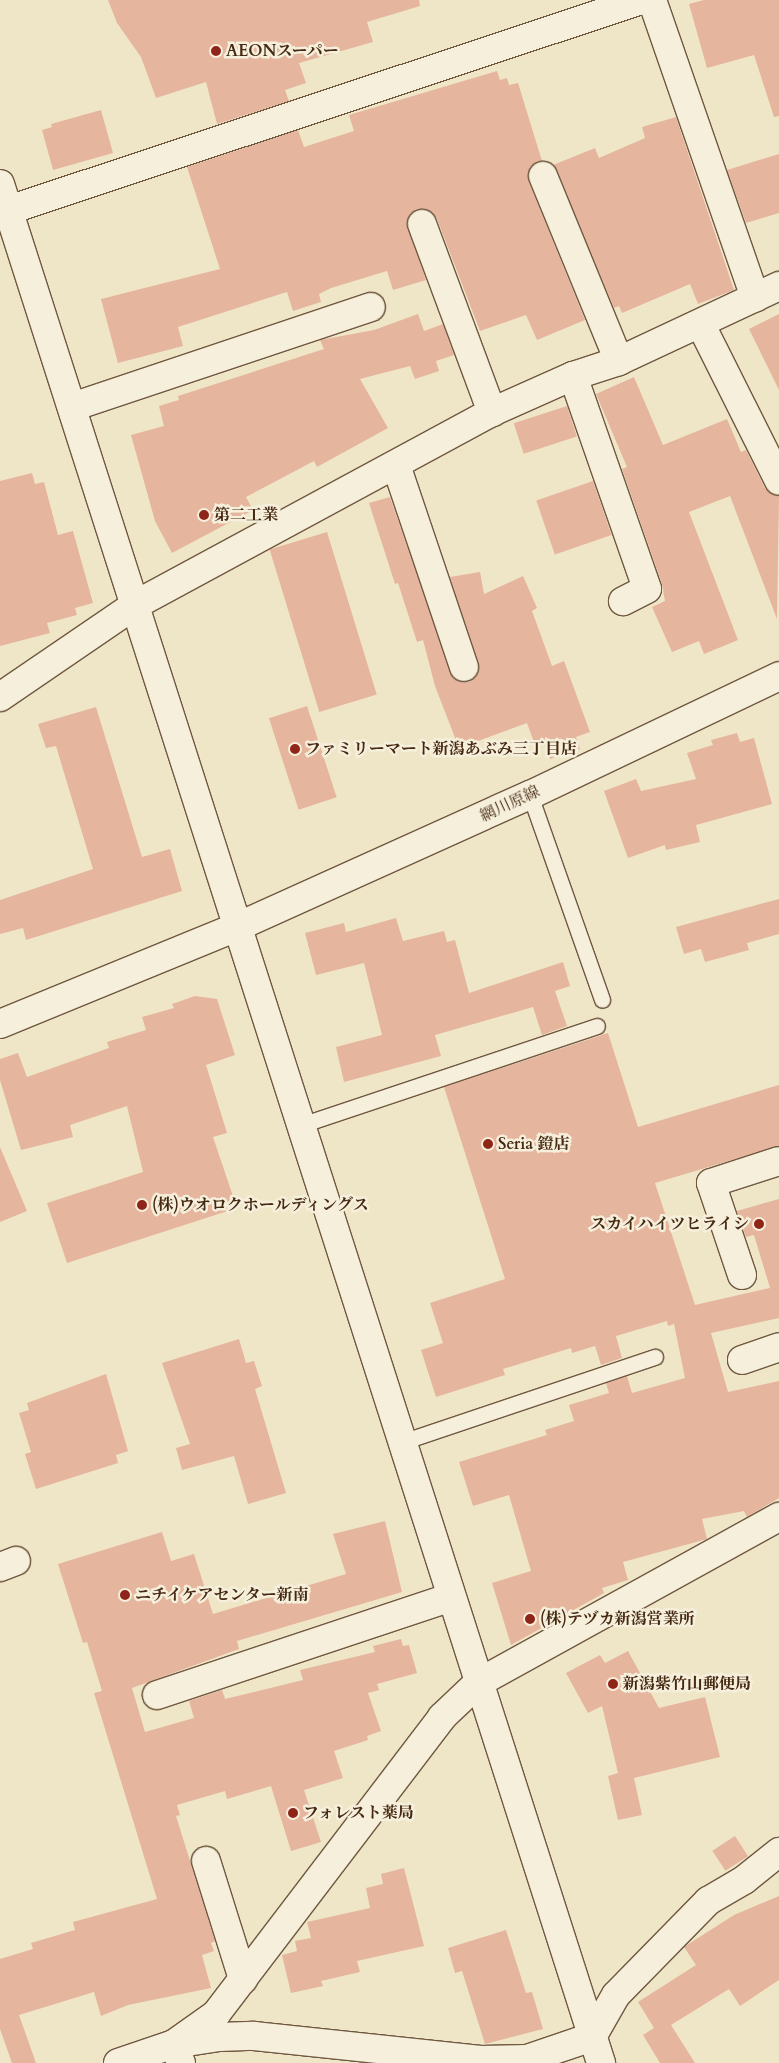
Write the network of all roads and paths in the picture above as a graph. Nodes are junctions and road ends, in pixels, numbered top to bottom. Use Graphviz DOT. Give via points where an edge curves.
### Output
graph roads {
  1 [pos="642,0"];
  2 [pos="652,0"];
  3 [pos="542,176"];
  4 [pos="0,184"];
  5 [pos="4,212"];
  6 [pos="422,224"];
  7 [pos="767,292"];
  8 [pos="371,307"];
  9 [pos="701,325"];
  10 [pos="619,361"];
  11 [pos="573,376"];
  12 [pos="72,407"];
  13 [pos="492,412"];
  14 [pos="396,465"];
  15 [pos="779,481"];
  16 [pos="622,601"];
  17 [pos="135,605"];
  18 [pos="464,667"];
  19 [pos="779,676"];
  20 [pos="0,697"];
  21 [pos="530,795"];
  22 [pos="238,927"];
  23 [pos="602,1000"];
  24 [pos="0,1024"];
  25 [pos="597,1026"];
  26 [pos="300,1125"];
  27 [pos="779,1160"];
  28 [pos="742,1275"];
  29 [pos="779,1347"];
  30 [pos="655,1357"];
  31 [pos="742,1360"];
  32 [pos="402,1442"];
  33 [pos="779,1517"];
  34 [pos="451,1597"];
  35 [pos="478,1683"];
  36 [pos="157,1695"];
  37 [pos="779,1852"];
  38 [pos="206,1861"];
  39 [pos="243,1979"];
  40 [pos="592,2037"];
  41 [pos="178,2054"];
  42 [pos="118,2063"];
  43 [pos="601,2063"];
  1 -- 5 [label="street"];
  2 -- 7 [label="street"];
  3 -- 10 [label="street"];
  4 -- 5 [label="street"];
  5 -- 12 [label="street"];
  6 -- 13 [label="street"];
  7 -- 9 [label="street"];
  8 -- 12 [label="street"];
  9 -- 10 [label="street"];
  9 -- 15 [label="street"];
  10 -- 11 [label="street"];
  11 -- 13 [label="street"];
  11 -- 16 [label="street" via="647,589"];
  12 -- 17 [label="street"];
  13 -- 14 [label="street"];
  14 -- 17 [label="street"];
  14 -- 18 [label="street"];
  17 -- 20 [label="street"];
  17 -- 22 [label="street"];
  19 -- 21 [label="street, 網川原線"];
  21 -- 22 [label="street, 網川原線"];
  21 -- 23 [label="lane"];
  22 -- 24 [label="street, 網川原線"];
  22 -- 26 [label="street"];
  25 -- 26 [label="lane"];
  26 -- 32 [label="street"];
  27 -- 28 [label="street" via="711,1183"];
  29 -- 31 [label="street"];
  30 -- 32 [label="lane"];
  32 -- 34 [label="street"];
  33 -- 35 [label="street"];
  34 -- 35 [label="street"];
  34 -- 36 [label="street"];
  35 -- 39 [label="street" via="442,1716"];
  35 -- 40 [label="street"];
  37 -- 40 [label="street" via="744,1880 708,1901 616,1995"];
  38 -- 39 [label="street"];
  39 -- 41 [label="street" via="216,2014"];
  40 -- 41 [label="street" via="527,2059 481,2060 254,2036 219,2037"];
  40 -- 43 [label="street"];
  41 -- 42 [label="street"];
}
